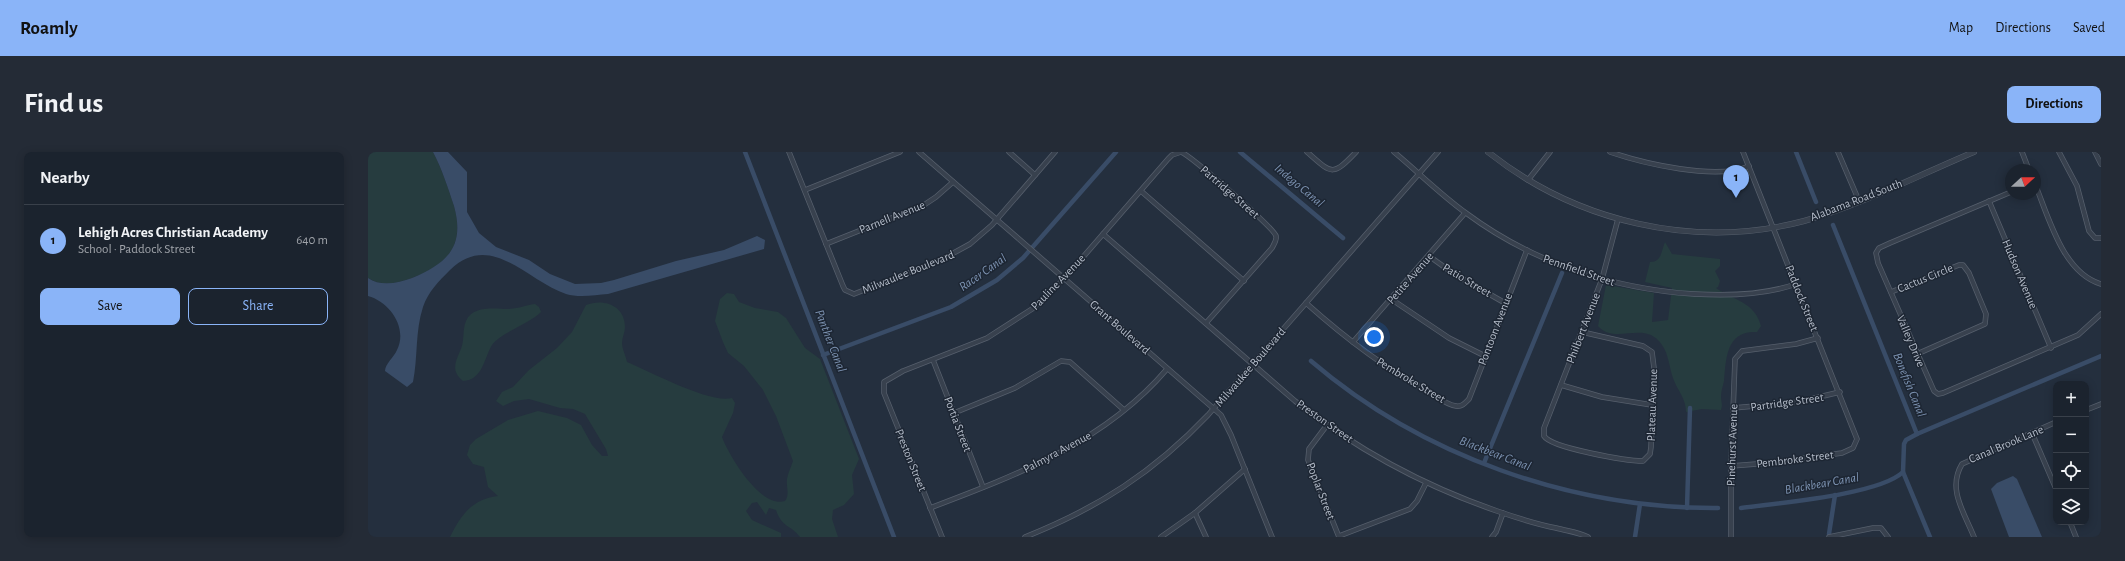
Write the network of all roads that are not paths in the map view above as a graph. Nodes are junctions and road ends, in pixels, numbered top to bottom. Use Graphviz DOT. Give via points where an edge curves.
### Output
graph roads {
  1 [pos="789,152"];
  2 [pos="900,152"];
  3 [pos="919,152"];
  4 [pos="1009,152"];
  5 [pos="1055,152"];
  6 [pos="1181,152"];
  7 [pos="1307,152"];
  8 [pos="1356,152"];
  9 [pos="1394,152"];
  10 [pos="1438,152"];
  11 [pos="1488,152"];
  12 [pos="1550,152"];
  13 [pos="1610,152"];
  14 [pos="1743,152"];
  15 [pos="1844,152"];
  16 [pos="1974,152"];
  17 [pos="2022,152"];
  18 [pos="2059,152"];
  19 [pos="2095,152"];
  20 [pos="1839,153"];
  21 [pos="2027,164"];
  22 [pos="2101,164"];
  23 [pos="1749,166"];
  24 [pos="1419,173"];
  25 [pos="1035,175"];
  26 [pos="1528,180"];
  27 [pos="953,182"];
  28 [pos="805,190"];
  29 [pos="1141,191"];
  30 [pos="2005,194"];
  31 [pos="2041,198"];
  32 [pos="1859,201"];
  33 [pos="1989,201"];
  34 [pos="1465,213"];
  35 [pos="996,220"];
  36 [pos="1618,220"];
  37 [pos="1773,227"];
  38 [pos="1103,234"];
  39 [pos="2101,238"];
  40 [pos="826,244"];
  41 [pos="1527,250"];
  42 [pos="1429,256"];
  43 [pos="1064,279"];
  44 [pos="1602,279"];
  45 [pos="1244,281"];
  46 [pos="1796,284"];
  47 [pos="2101,284"];
  48 [pos="1891,292"];
  49 [pos="1391,300"];
  50 [pos="1306,303"];
  51 [pos="1505,303"];
  52 [pos="2101,314"];
  53 [pos="1206,323"];
  54 [pos="1582,332"];
  55 [pos="1818,338"];
  56 [pos="1353,342"];
  57 [pos="2051,348"];
  58 [pos="1917,354"];
  59 [pos="1485,356"];
  60 [pos="933,360"];
  61 [pos="1253,364"];
  62 [pos="1167,368"];
  63 [pos="884,382"];
  64 [pos="1561,385"];
  65 [pos="1840,392"];
  66 [pos="2101,404"];
  67 [pos="1652,405"];
  68 [pos="1462,406"];
  69 [pos="1733,408"];
  70 [pos="1214,409"];
  71 [pos="2089,409"];
  72 [pos="1124,410"];
  73 [pos="954,413"];
  74 [pos="2053,423"];
  75 [pos="1327,425"];
  76 [pos="2032,433"];
  77 [pos="1856,445"];
  78 [pos="1647,458"];
  79 [pos="1731,466"];
  80 [pos="1245,469"];
  81 [pos="1426,482"];
  82 [pos="2053,482"];
  83 [pos="983,487"];
  84 [pos="930,508"];
  85 [pos="1195,513"];
  86 [pos="1503,513"];
  87 [pos="2071,525"];
  88 [pos="942,537"];
  89 [pos="1025,537"];
  90 [pos="1161,537"];
  91 [pos="1206,537"];
  92 [pos="1272,537"];
  93 [pos="1339,537"];
  94 [pos="1492,537"];
  95 [pos="1588,537"];
  96 [pos="1731,537"];
  97 [pos="1829,537"];
  98 [pos="1888,537"];
  99 [pos="1974,537"];
  100 [pos="2076,537"];
  1 -- 28 [label="street, Milwaulee Boulevard"];
  2 -- 28 [label="street"];
  3 -- 27 [label="street, Grant Boulevard"];
  4 -- 25 [label="street"];
  5 -- 25 [label="street, Milwaulee Boulevard"];
  6 -- 29 [label="street, Pauline Avenue" via="1172,155"];
  6 -- 45 [label="street, Partridge Street" via="1267,224 1276,236 1272,248"];
  7 -- 8 [label="street" via="1332,170 1342,167"];
  9 -- 24 [label="street, Pennfield Street"];
  10 -- 24 [label="street, Milwaukee Boulevard"];
  11 -- 26 [label="street, Alabama Road South"];
  12 -- 26 [label="street"];
  13 -- 23 [label="street" via="1678,169 1730,170"];
  14 -- 23 [label="street, Paddock Street"];
  15 -- 20 [label="street"];
  16 -- 32 [label="street, Alabama Road South"];
  17 -- 21 [label="street"];
  18 -- 39 [label="street" via="2077,186 2089,231 2096,238"];
  19 -- 22 [label="street"];
  20 -- 32 [label="street"];
  23 -- 37 [label="street, Paddock Street"];
  24 -- 34 [label="street, Pennfield Street"];
  24 -- 50 [label="street, Milwaukee Boulevard"];
  25 -- 35 [label="street, Milwaulee Boulevard"];
  26 -- 36 [label="street, Alabama Road South" via="1562,199"];
  27 -- 35 [label="street, Grant Boulevard"];
  27 -- 40 [label="street, Parnell Avenue" via="924,205"];
  28 -- 40 [label="street, Milwaulee Boulevard"];
  29 -- 38 [label="street, Pauline Avenue"];
  29 -- 45 [label="street"];
  30 -- 33 [label="street, Valley Drive"];
  31 -- 47 [label="street" via="2068,259 2079,273"];
  32 -- 37 [label="street, Alabama Road South" via="1816,217"];
  33 -- 48 [label="street, Valley Drive" via="1879,248 1877,258"];
  33 -- 57 [label="street, Hudson Avenue"];
  34 -- 41 [label="street, Pennfield Street"];
  34 -- 42 [label="street, Petite Avenue"];
  35 -- 40 [label="street, Milwaulee Boulevard" via="956,253 854,294 845,290"];
  35 -- 43 [label="street, Grant Boulevard"];
  36 -- 37 [label="street, Alabama Road South" via="1661,229 1700,232 1744,231"];
  36 -- 44 [label="street, Philbert Avenue"];
  37 -- 46 [label="street, Paddock Street"];
  38 -- 43 [label="street, Pauline Avenue"];
  38 -- 53 [label="street, Preston Street"];
  41 -- 44 [label="street, Pennfield Street"];
  41 -- 51 [label="street, Pontoon Avenue"];
  42 -- 49 [label="street, Petite Avenue"];
  42 -- 51 [label="street, Patio Street" via="1454,274"];
  43 -- 60 [label="street, Pauline Avenue" via="1038,304 1008,326 988,338"];
  43 -- 62 [label="street, Grant Boulevard"];
  44 -- 46 [label="street, Pennfield Street" via="1644,288 1704,294 1759,292"];
  44 -- 54 [label="street, Philbert Avenue"];
  45 -- 53 [label="street"];
  46 -- 55 [label="street, Paddock Street"];
  48 -- 58 [label="street, Valley Drive"];
  48 -- 58 [label="street, Cactus Circle" via="1958,265 1967,268 1986,314 1985,324"];
  49 -- 56 [label="street, Petite Avenue"];
  49 -- 59 [label="street" via="1445,336"];
  50 -- 56 [label="street, Pembroke Street"];
  50 -- 61 [label="street, Milwaukee Boulevard"];
  51 -- 59 [label="street, Pontoon Avenue"];
  52 -- 57 [label="street, Valley Drive" via="2082,333"];
  53 -- 61 [label="street, Preston Street"];
  54 -- 64 [label="street, Philbert Avenue"];
  54 -- 67 [label="street, Plateau Avenue" via="1643,346 1652,352"];
  55 -- 65 [label="street, Paddock Street"];
  55 -- 69 [label="street, Pinehurst Avenue" via="1738,354 1734,367"];
  56 -- 68 [label="street, Pembroke Street" via="1418,386 1456,406"];
  57 -- 58 [label="street, Valley Drive" via="1938,394 1931,387"];
  59 -- 68 [label="street, Pontoon Avenue" via="1469,399"];
  60 -- 63 [label="street, Pauline Avenue"];
  60 -- 73 [label="street, Portia Street"];
  61 -- 70 [label="street, Milwaukee Boulevard"];
  61 -- 75 [label="street, Preston Street"];
  62 -- 70 [label="street, Grant Boulevard"];
  62 -- 72 [label="street, Palmyra Avenue"];
  63 -- 84 [label="street, Preston Street" via="884,393"];
  64 -- 67 [label="street" via="1602,397"];
  64 -- 78 [label="street, Philbert Avenue" via="1544,428 1544,436 1552,443 1638,461"];
  65 -- 69 [label="street, Partridge Street" via="1798,402"];
  65 -- 77 [label="street, Paddock Street" via="1856,433"];
  66 -- 71 [label="street"];
  67 -- 78 [label="street, Plateau Avenue" via="1651,448"];
  69 -- 79 [label="street, Pinehurst Avenue"];
  70 -- 80 [label="street, Grant Boulevard" via="1224,419"];
  70 -- 89 [label="street, Milwaukee Boulevard" via="1179,445 1128,485 1082,512"];
  72 -- 73 [label="street" via="1070,362 1061,361 1015,388"];
  72 -- 83 [label="street, Palmyra Avenue" via="1094,434 1064,452"];
  73 -- 83 [label="street, Portia Street"];
  74 -- 76 [label="street, Canal Brook Lane"];
  75 -- 81 [label="street, Preston Street" via="1373,454"];
  75 -- 93 [label="street, Poplar Street" via="1310,449 1308,460"];
  76 -- 82 [label="street"];
  76 -- 99 [label="street, Canal Brook Lane" via="1967,460 1958,470 1955,488"];
  77 -- 79 [label="street, Pembroke Street" via="1835,454"];
  79 -- 96 [label="street, Pinehurst Avenue"];
  80 -- 85 [label="street"];
  80 -- 92 [label="street, Grant Boulevard"];
  81 -- 86 [label="street, Preston Street"];
  81 -- 93 [label="street" via="1417,501 1410,508"];
  83 -- 84 [label="street, Palmyra Avenue"];
  84 -- 88 [label="street, Preston Street"];
  85 -- 90 [label="street"];
  85 -- 91 [label="street"];
  86 -- 94 [label="street"];
  86 -- 95 [label="street, Preston Street"];
  87 -- 100 [label="street"];
  97 -- 98 [label="street" via="1873,528 1880,528"];
}
